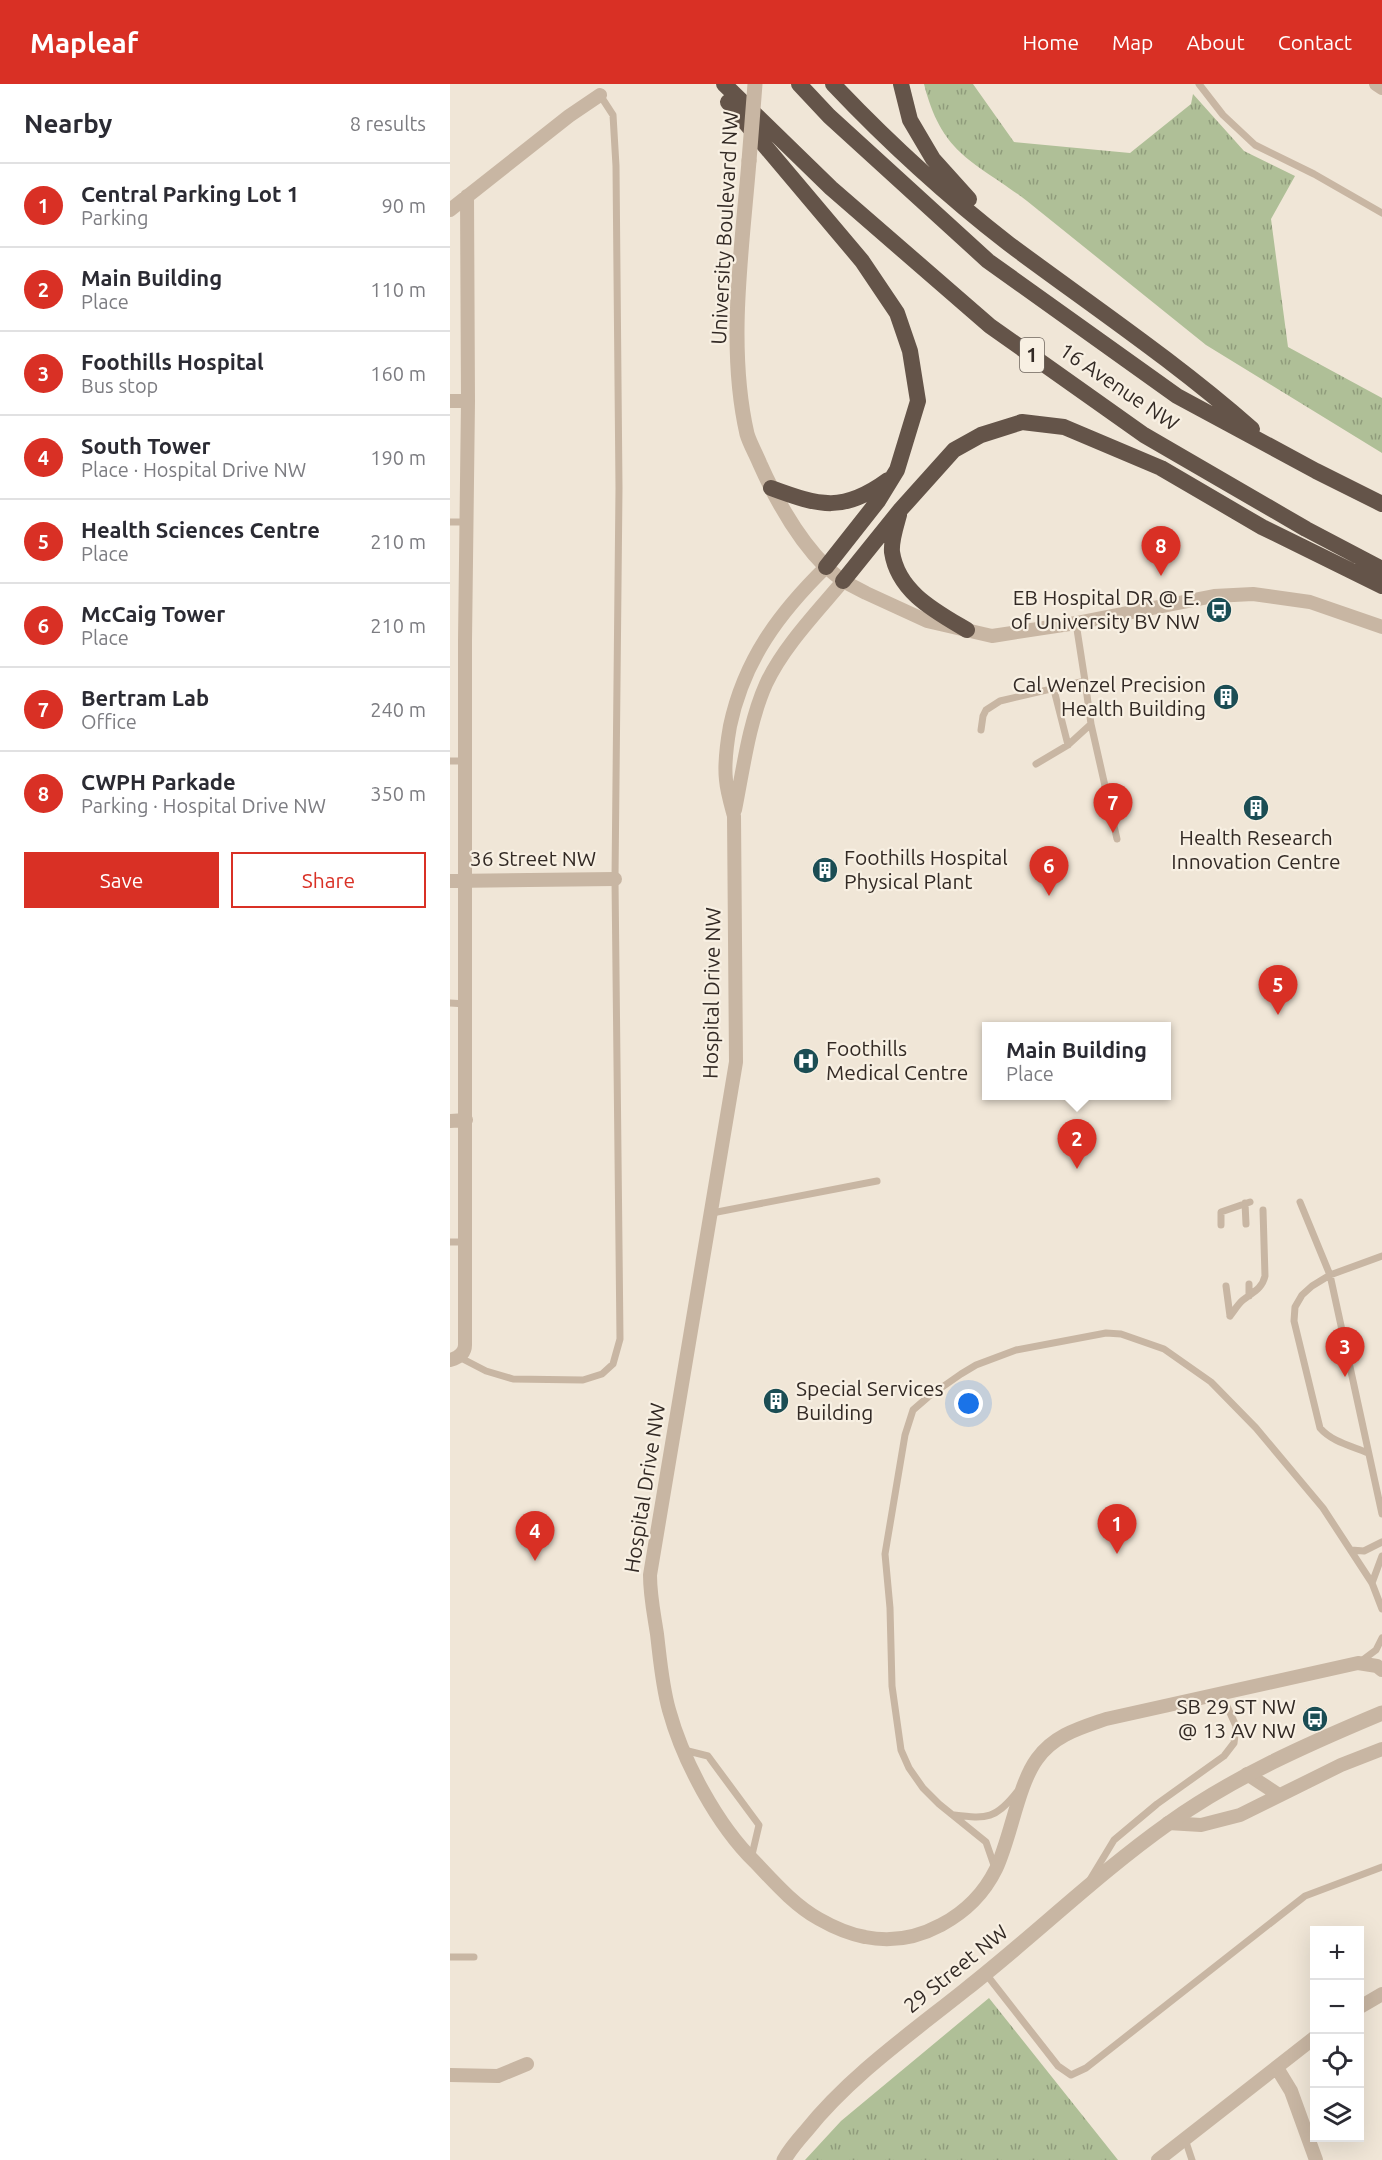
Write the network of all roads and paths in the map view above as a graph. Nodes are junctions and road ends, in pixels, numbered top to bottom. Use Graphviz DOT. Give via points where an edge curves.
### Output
graph roads {
  1 [pos="713,84"];
  2 [pos="724,84"];
  3 [pos="755,84"];
  4 [pos="799,84"];
  5 [pos="833,84"];
  6 [pos="901,84"];
  7 [pos="1199,84"];
  8 [pos="1376,84"];
  9 [pos="1382,88"];
  10 [pos="600,95"];
  11 [pos="467,196"];
  12 [pos="450,210"];
  13 [pos="1382,213"];
  14 [pos="1007,242"];
  15 [pos="450,401"];
  16 [pos="468,401"];
  17 [pos="1274,448"];
  18 [pos="894,476"];
  19 [pos="771,488"];
  20 [pos="1382,504"];
  21 [pos="901,509"];
  22 [pos="450,522"];
  23 [pos="468,522"];
  24 [pos="826,567"];
  25 [pos="1382,569"];
  26 [pos="843,581"];
  27 [pos="1382,585"];
  28 [pos="1076,623"];
  29 [pos="1382,627"];
  30 [pos="966,630"];
  31 [pos="465,641"];
  32 [pos="450,642"];
  33 [pos="1085,681"];
  34 [pos="1054,690"];
  35 [pos="1091,724"];
  36 [pos="981,730"];
  37 [pos="1068,745"];
  38 [pos="450,761"];
  39 [pos="465,761"];
  40 [pos="1036,764"];
  41 [pos="734,816"];
  42 [pos="1117,839"];
  43 [pos="615,879"];
  44 [pos="466,880"];
  45 [pos="450,881"];
  46 [pos="450,1003"];
  47 [pos="466,1004"];
  48 [pos="466,1120"];
  49 [pos="450,1121"];
  50 [pos="876,1181"];
  51 [pos="1300,1202"];
  52 [pos="1263,1210"];
  53 [pos="712,1213"];
  54 [pos="1246,1224"];
  55 [pos="1221,1226"];
  56 [pos="450,1242"];
  57 [pos="466,1242"];
  58 [pos="1382,1256"];
  59 [pos="1330,1275"];
  60 [pos="1248,1284"];
  61 [pos="1226,1286"];
  62 [pos="1249,1296"];
  63 [pos="454,1359"];
  64 [pos="1368,1453"];
  65 [pos="1382,1514"];
  66 [pos="1382,1542"];
  67 [pos="1352,1550"];
  68 [pos="1382,1556"];
  69 [pos="1372,1582"];
  70 [pos="1382,1609"];
  71 [pos="1382,1638"];
  72 [pos="1358,1664"];
  73 [pos="1382,1670"];
  74 [pos="1215,1694"];
  75 [pos="1382,1713"];
  76 [pos="1382,1749"];
  77 [pos="684,1750"];
  78 [pos="1247,1774"];
  79 [pos="1026,1780"];
  80 [pos="1279,1795"];
  81 [pos="954,1815"];
  82 [pos="1168,1823"];
  83 [pos="751,1859"];
  84 [pos="1382,1868"];
  85 [pos="995,1870"];
  86 [pos="1083,1890"];
  87 [pos="450,1957"];
  88 [pos="474,1957"];
  89 [pos="986,1974"];
  90 [pos="1382,1995"];
  91 [pos="1364,2004"];
  92 [pos="1310,2041"];
  93 [pos="527,2064"];
  94 [pos="1277,2068"];
  95 [pos="450,2075"];
  96 [pos="1185,2139"];
  97 [pos="784,2160"];
  98 [pos="1158,2160"];
  99 [pos="1192,2160"];
  100 [pos="1316,2160"];
  1 -- 18 [label="highway" via="862,261 897,313 910,351 918,401"];
  2 -- 25 [label="highway, 16 Avenue NW / 1" via="831,188 990,326 1144,435"];
  3 -- 19 [label="street, University Boulevard NW, bridge" via="737,321 740,391 748,436"];
  4 -- 17 [label="highway, 16 Avenue NW / 1" via="988,261 1177,396"];
  5 -- 14 [label="highway" via="935,182"];
  6 -- 14 [label="highway" via="910,120 933,159"];
  7 -- 13 [label="lane" via="1255,145"];
  8 -- 9 [label="street"];
  10 -- 11 [label="street"];
  10 -- 43 [label="lane" via="613,115 616,166 619,488"];
  11 -- 12 [label="street"];
  11 -- 16 [label="street"];
  14 -- 17 [label="highway" via="1206,388"];
  15 -- 16 [label="street"];
  16 -- 23 [label="street"];
  17 -- 20 [label="highway, 16 Avenue NW / 1"];
  18 -- 19 [label="highway" via="843,504 819,503"];
  18 -- 24 [label="highway"];
  19 -- 24 [label="street, University Boulevard NW" via="799,536"];
  21 -- 26 [label="highway"];
  21 -- 27 [label="highway" via="954,450 981,435 1022,422 1065,427 1161,468 1262,527"];
  21 -- 30 [label="highway" via="892,551 904,581 916,597"];
  22 -- 23 [label="lane"];
  23 -- 31 [label="street"];
  24 -- 26 [label="street"];
  24 -- 41 [label="street, Hospital Drive NW" via="796,597 770,632 743,682 727,741 725,779"];
  26 -- 30 [label="street" via="927,621"];
  26 -- 41 [label="street, Hospital Drive NW" via="777,665 766,685"];
  28 -- 29 [label="street" via="1214,596 1253,594 1310,602"];
  28 -- 30 [label="street" via="992,636"];
  28 -- 33 [label="lane"];
  31 -- 32 [label="street"];
  31 -- 39 [label="street"];
  33 -- 34 [label="lane"];
  33 -- 35 [label="lane"];
  34 -- 36 [label="lane" via="1000,701 986,710"];
  34 -- 37 [label="lane"];
  35 -- 37 [label="lane"];
  35 -- 42 [label="lane"];
  37 -- 40 [label="lane"];
  38 -- 39 [label="lane"];
  39 -- 44 [label="street"];
  41 -- 53 [label="street, Hospital Drive NW" via="736,1062"];
  43 -- 44 [label="street, 36 Street NW"];
  43 -- 63 [label="lane" via="619,1350 613,1364 602,1374 583,1380 513,1379"];
  44 -- 45 [label="street, 36 Street NW"];
  44 -- 47 [label="street"];
  46 -- 47 [label="lane"];
  47 -- 48 [label="street"];
  48 -- 49 [label="street"];
  48 -- 57 [label="street"];
  50 -- 53 [label="lane"];
  51 -- 59 [label="lane"];
  52 -- 62 [label="lane" via="1265,1276 1263,1284"];
  53 -- 77 [label="street, Hospital Drive NW" via="650,1575 669,1710"];
  54 -- 55 [label="lane" via="1248,1203 1221,1212"];
  56 -- 57 [label="lane"];
  57 -- 63 [label="street" via="465,1350"];
  58 -- 59 [label="lane"];
  59 -- 64 [label="lane"];
  59 -- 64 [label="lane" via="1302,1295 1295,1307 1294,1321 1320,1428 1335,1440"];
  60 -- 62 [label="lane"];
  61 -- 62 [label="lane" via="1230,1316"];
  64 -- 65 [label="lane"];
  66 -- 67 [label="lane" via="1364,1551"];
  67 -- 69 [label="lane"];
  67 -- 81 [label="lane" via="1323,1508 1256,1428 1211,1382 1164,1349 1121,1334 1106,1333 1016,1350 961,1374 913,1410 885,1554 894,1709 901,1750 923,1788"];
  68 -- 69 [label="lane"];
  69 -- 70 [label="lane"];
  71 -- 72 [label="lane" via="1376,1650"];
  72 -- 73 [label="street, Hospital Drive NW"];
  72 -- 74 [label="street, Hospital Drive NW"];
  74 -- 79 [label="street, Hospital Drive NW" via="1072,1730 1037,1758"];
  74 -- 86 [label="lane" via="1226,1704 1236,1726 1234,1743 1224,1756 1157,1803 1114,1840"];
  75 -- 78 [label="street, 29 Street NW"];
  76 -- 80 [label="street"];
  77 -- 83 [label="street, Hospital Drive NW" via="728,1833"];
  77 -- 83 [label="lane" via="708,1756 759,1825"];
  78 -- 80 [label="street"];
  78 -- 82 [label="street, 29 Street NW"];
  79 -- 81 [label="lane" via="1004,1808 990,1816"];
  79 -- 85 [label="street, Hospital Drive NW"];
  80 -- 82 [label="street" via="1240,1815 1201,1825"];
  81 -- 85 [label="lane" via="986,1842"];
  82 -- 86 [label="street, 29 Street NW"];
  83 -- 85 [label="street, Hospital Drive NW" via="818,1919 866,1938 886,1939 909,1937 939,1927 984,1890"];
  84 -- 89 [label="lane" via="1305,1896 1086,2068 1071,2075 1058,2066"];
  86 -- 89 [label="street, 29 Street NW"];
  87 -- 88 [label="lane"];
  89 -- 97 [label="street, 29 Street NW" via="832,2101"];
  90 -- 91 [label="street"];
  92 -- 94 [label="street"];
  93 -- 95 [label="street" via="498,2076"];
  94 -- 96 [label="street"];
  94 -- 100 [label="street" via="1291,2091"];
  96 -- 98 [label="street"];
  96 -- 99 [label="lane"];
}
